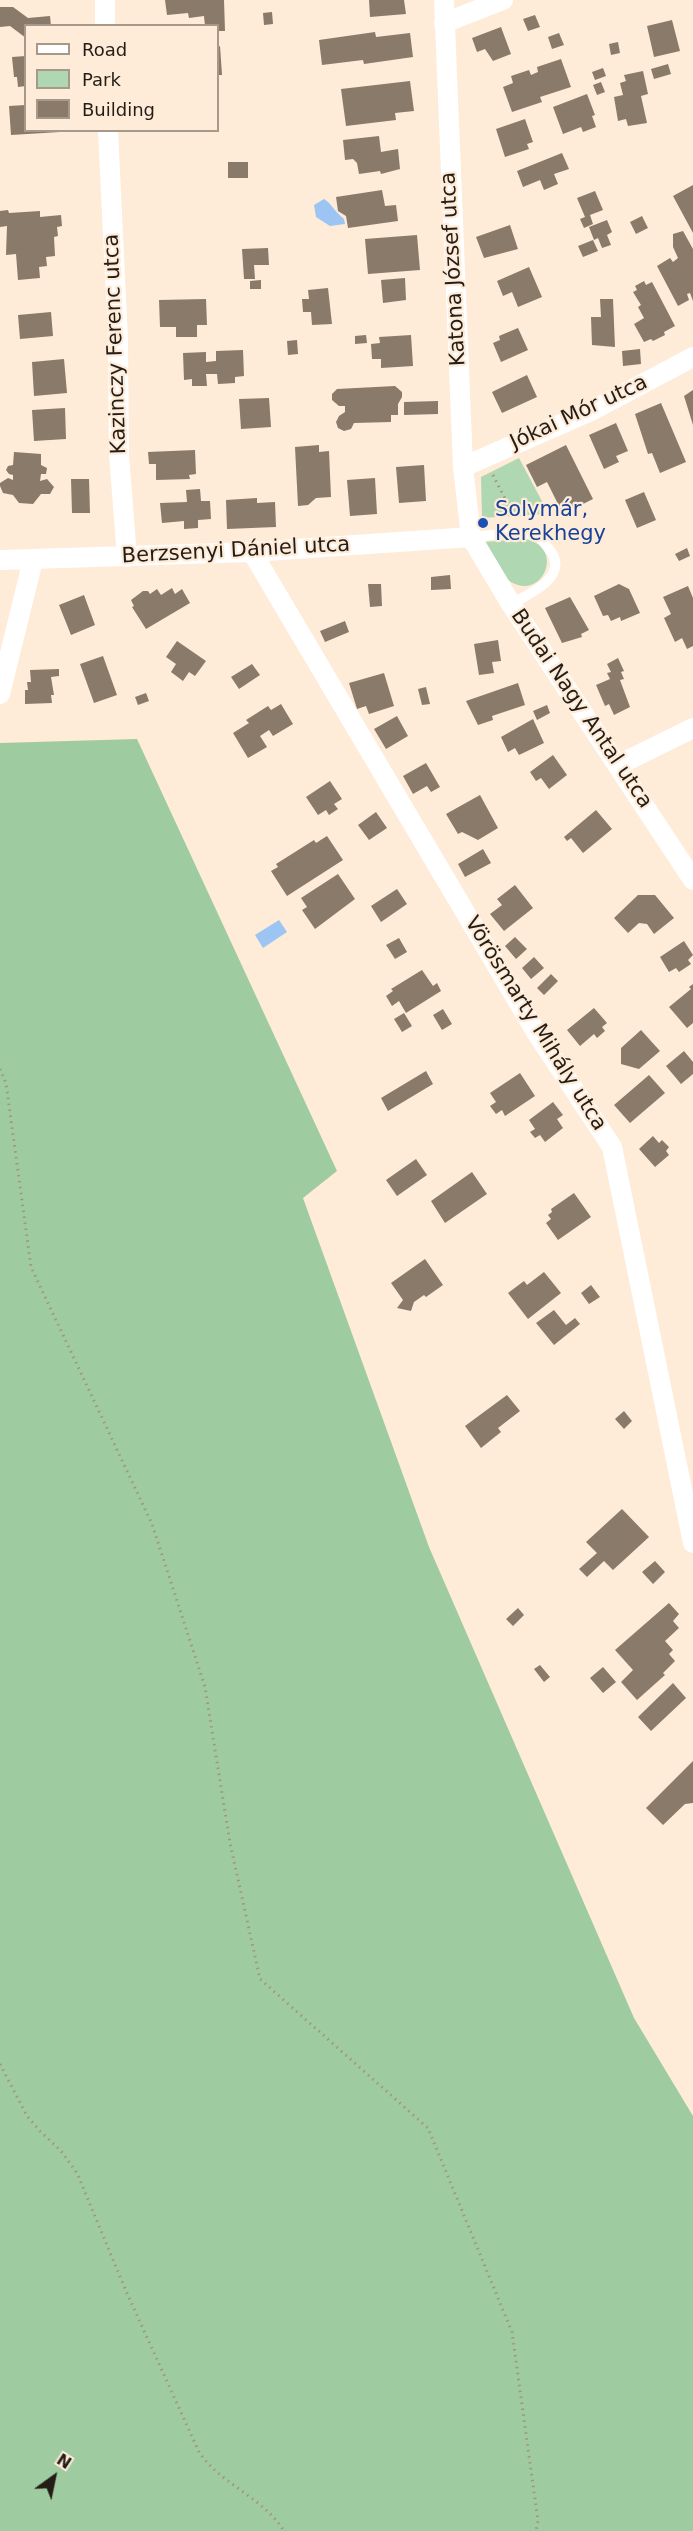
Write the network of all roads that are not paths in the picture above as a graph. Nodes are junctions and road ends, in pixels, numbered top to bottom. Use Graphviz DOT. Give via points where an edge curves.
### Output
graph roads {
  1 [pos="105,0"];
  2 [pos="444,0"];
  3 [pos="503,0"];
  4 [pos="444,22"];
  5 [pos="105,24"];
  6 [pos="108,132"];
  7 [pos="693,357"];
  8 [pos="463,467"];
  9 [pos="471,537"];
  10 [pos="252,552"];
  11 [pos="127,557"];
  12 [pos="0,560"];
  13 [pos="33,560"];
  14 [pos="511,604"];
  15 [pos="0,694"];
  16 [pos="693,728"];
  17 [pos="618,765"];
  18 [pos="693,880"];
  19 [pos="693,1543"];
  1 -- 5 [label="street"];
  2 -- 4 [label="street, Katona József utca"];
  3 -- 4 [label="street"];
  4 -- 8 [label="street, Katona József utca"];
  6 -- 11 [label="street, Kazinczy Ferenc utca" via="118,339 118,455"];
  7 -- 8 [label="street, Jókai Mór utca" via="593,410"];
  8 -- 9 [label="street, Katona József utca"];
  9 -- 10 [label="street, Berzsenyi Dániel utca"];
  9 -- 14 [label="street, Budai Nagy Antal utca"];
  9 -- 14 [label="lane" via="527,533 541,538 552,553 555,563 551,579 536,592"];
  10 -- 11 [label="street, Berzsenyi Dániel utca"];
  10 -- 19 [label="street, Vörösmarty Mihály utca" via="536,1032 612,1147"];
  11 -- 13 [label="street, Berzsenyi Dániel utca"];
  12 -- 13 [label="street, Berzsenyi Dániel utca"];
  13 -- 15 [label="street"];
  14 -- 17 [label="street, Budai Nagy Antal utca"];
  16 -- 17 [label="street"];
  17 -- 18 [label="street, Budai Nagy Antal utca"];
}
